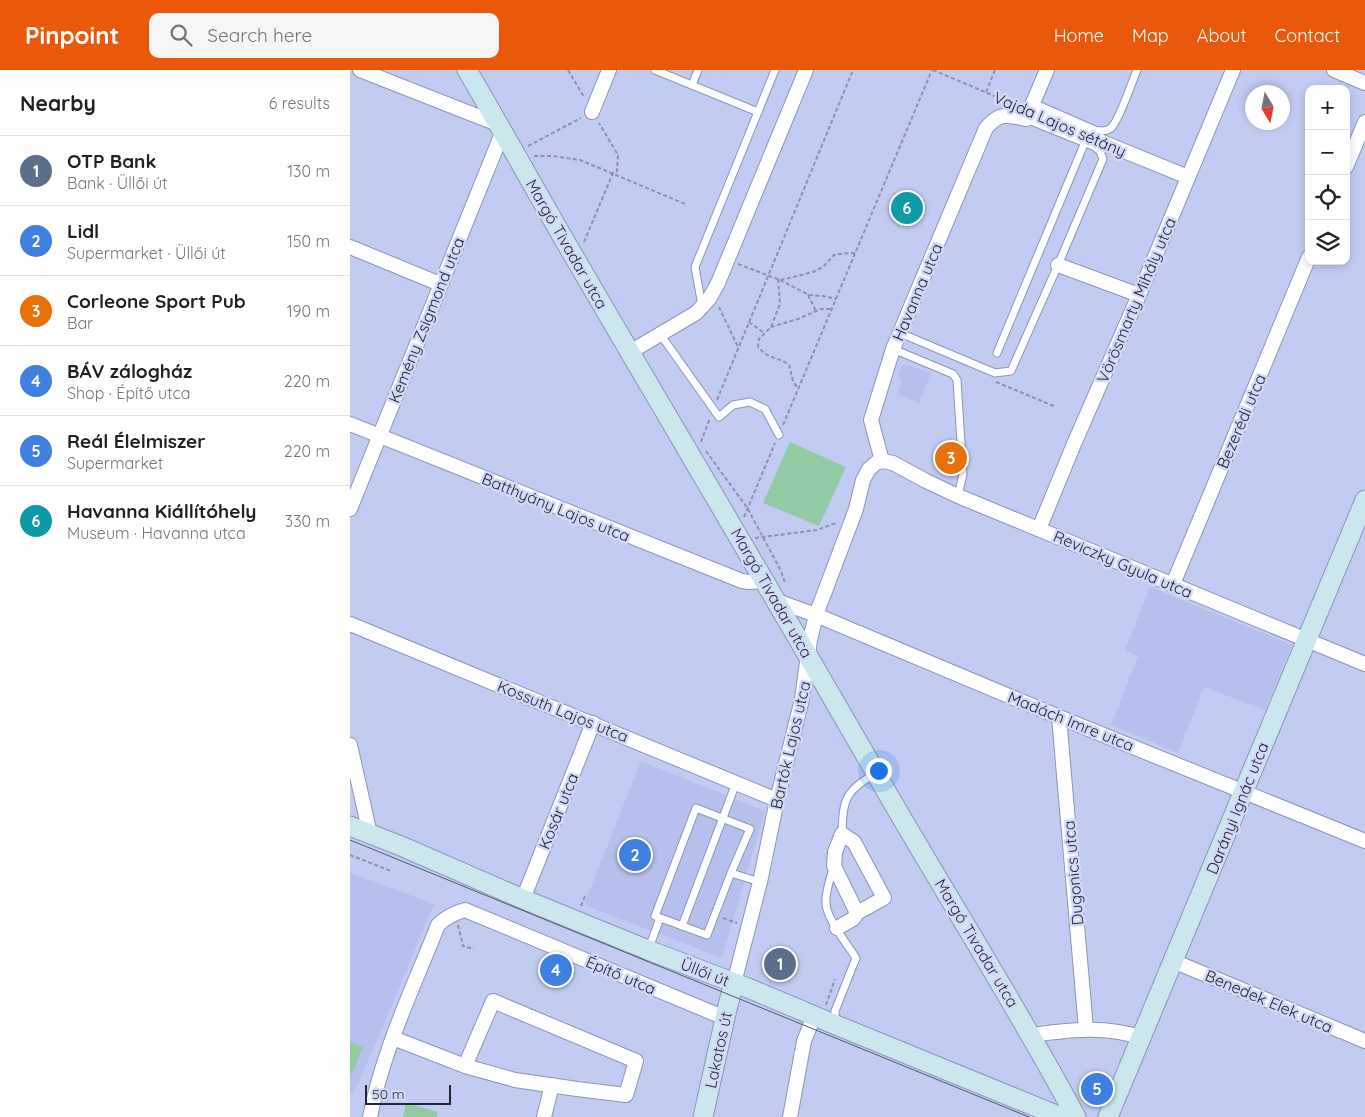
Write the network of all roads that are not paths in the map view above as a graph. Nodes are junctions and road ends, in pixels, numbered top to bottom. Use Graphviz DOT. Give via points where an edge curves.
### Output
graph roads {
  1 [pos="360,70"];
  2 [pos="467,70"];
  3 [pos="610,70"];
  4 [pos="655,70"];
  5 [pos="698,70"];
  6 [pos="775,70"];
  7 [pos="806,70"];
  8 [pos="1047,70"];
  9 [pos="1137,70"];
  10 [pos="1233,70"];
  11 [pos="1334,70"];
  12 [pos="1365,83"];
  13 [pos="692,85"];
  14 [pos="1030,111"];
  15 [pos="592,112"];
  16 [pos="758,112"];
  17 [pos="1365,122"];
  18 [pos="501,128"];
  19 [pos="1085,142"];
  20 [pos="1350,158"];
  21 [pos="1188,177"];
  22 [pos="350,247"];
  23 [pos="1058,265"];
  24 [pos="1306,265"];
  25 [pos="440,284"];
  26 [pos="1139,295"];
  27 [pos="703,307"];
  28 [pos="900,333"];
  29 [pos="660,334"];
  30 [pos="893,349"];
  31 [pos="630,352"];
  32 [pos="997,353"];
  33 [pos="350,424"];
  34 [pos="779,435"];
  35 [pos="379,436"];
  36 [pos="882,461"];
  37 [pos="958,496"];
  38 [pos="1365,500"];
  39 [pos="350,509"];
  40 [pos="1039,529"];
  41 [pos="1359,532"];
  42 [pos="765,581"];
  43 [pos="1172,584"];
  44 [pos="781,593"];
  45 [pos="816,615"];
  46 [pos="350,624"];
  47 [pos="1306,640"];
  48 [pos="809,656"];
  49 [pos="1365,664"];
  50 [pos="1059,716"];
  51 [pos="593,724"];
  52 [pos="350,745"];
  53 [pos="876,773"];
  54 [pos="736,783"];
  55 [pos="1244,791"];
  56 [pos="776,800"];
  57 [pos="723,819"];
  58 [pos="350,826"];
  59 [pos="370,834"];
  60 [pos="842,834"];
  61 [pos="1365,841"];
  62 [pos="834,866"];
  63 [pos="731,873"];
  64 [pos="760,882"];
  65 [pos="523,899"];
  66 [pos="857,913"];
  67 [pos="660,918"];
  68 [pos="682,926"];
  69 [pos="837,928"];
  70 [pos="648,950"];
  71 [pos="1173,961"];
  72 [pos="734,983"];
  73 [pos="820,1012"];
  74 [pos="725,1018"];
  75 [pos="836,1025"];
  76 [pos="1086,1030"];
  77 [pos="1032,1036"];
  78 [pos="393,1038"];
  79 [pos="1142,1038"];
  80 [pos="1365,1041"];
  81 [pos="465,1066"];
  82 [pos="552,1085"];
  83 [pos="1063,1093"];
  84 [pos="1056,1115"];
  85 [pos="370,1117"];
  86 [pos="544,1117"];
  87 [pos="703,1117"];
  88 [pos="790,1117"];
  89 [pos="1076,1117"];
  90 [pos="1108,1117"];
  1 -- 18 [label="street"];
  2 -- 18 [label="street, Margó Tivadar utca"];
  3 -- 15 [label="street"];
  4 -- 13 [label="lane"];
  5 -- 13 [label="lane"];
  6 -- 16 [label="lane"];
  7 -- 27 [label="street" via="728,260"];
  8 -- 14 [label="street"];
  9 -- 14 [label="lane" via="1115,123 1108,130 1095,130"];
  10 -- 21 [label="street, Vörösmarty Mihály utca"];
  11 -- 12 [label="street"];
  13 -- 16 [label="lane"];
  14 -- 19 [label="lane"];
  14 -- 21 [label="street, Vajda Lajos sétány"];
  14 -- 28 [label="street, Havanna utca" via="1004,115 986,128"];
  16 -- 27 [label="lane" via="695,267"];
  17 -- 20 [label="street"];
  18 -- 25 [label="street, Kemény Zsigmond utca"];
  18 -- 31 [label="street, Margó Tivadar utca"];
  19 -- 23 [label="lane" via="1100,151 1103,159"];
  19 -- 32 [label="lane"];
  21 -- 26 [label="street, Vörösmarty Mihály utca"];
  22 -- 25 [label="street"];
  23 -- 26 [label="street"];
  23 -- 28 [label="lane" via="1011,371 995,373"];
  24 -- 43 [label="street, Bezerédi utca"];
  25 -- 35 [label="street, Kemény Zsigmond utca"];
  26 -- 40 [label="street, Vörösmarty Mihály utca"];
  27 -- 29 [label="street"];
  28 -- 30 [label="street, Havanna utca"];
  29 -- 31 [label="street"];
  29 -- 34 [label="lane" via="719,417 733,406 750,402 765,409"];
  30 -- 36 [label="street, Havanna utca" via="871,420"];
  30 -- 37 [label="lane" via="953,374 958,380 963,474"];
  31 -- 42 [label="street, Margó Tivadar utca"];
  33 -- 35 [label="street, Batthyány Lajos utca"];
  35 -- 39 [label="street, Kemény Zsigmond utca"];
  35 -- 42 [label="street, Batthyány Lajos utca" via="742,581"];
  36 -- 37 [label="street, Reviczky Gyula utca" via="893,463"];
  36 -- 45 [label="street, Bartók Lajos utca" via="869,469 863,480 852,522"];
  37 -- 40 [label="street, Reviczky Gyula utca"];
  38 -- 41 [label="street, Darányi Ignác utca"];
  40 -- 43 [label="street, Reviczky Gyula utca"];
  41 -- 47 [label="street, Darányi Ignác utca"];
  42 -- 44 [label="street, Margó Tivadar utca"];
  43 -- 47 [label="street, Reviczky Gyula utca"];
  44 -- 45 [label="street, Madách Imre utca"];
  44 -- 48 [label="street, Margó Tivadar utca"];
  45 -- 48 [label="street, Bartók Lajos utca"];
  45 -- 50 [label="street, Madách Imre utca"];
  46 -- 51 [label="street, Kossuth Lajos utca"];
  47 -- 49 [label="street, Reviczky Gyula utca"];
  47 -- 55 [label="street, Darányi Ignác utca"];
  48 -- 53 [label="street, Margó Tivadar utca"];
  48 -- 56 [label="street, Bartók Lajos utca" via="802,699"];
  50 -- 55 [label="street, Madách Imre utca"];
  50 -- 76 [label="street, Dugonics utca"];
  51 -- 54 [label="street, Kossuth Lajos utca"];
  51 -- 65 [label="street, Kosár utca"];
  52 -- 59 [label="street"];
  53 -- 60 [label="lane" via="852,789 846,799"];
  53 -- 77 [label="street, Margó Tivadar utca"];
  54 -- 56 [label="street, Kossuth Lajos utca"];
  54 -- 57 [label="lane"];
  55 -- 61 [label="street, Madách Imre utca"];
  55 -- 71 [label="street, Darányi Ignác utca"];
  56 -- 64 [label="street, Bartók Lajos utca"];
  57 -- 63 [label="lane" via="750,829"];
  57 -- 67 [label="lane" via="696,808 656,916"];
  57 -- 68 [label="lane"];
  58 -- 59 [label="street, Üllői út"];
  59 -- 65 [label="street, Üllői út"];
  60 -- 62 [label="street"];
  60 -- 66 [label="street" via="854,842 884,898"];
  62 -- 66 [label="street"];
  62 -- 69 [label="lane" via="825,904"];
  63 -- 64 [label="lane"];
  63 -- 68 [label="lane" via="706,935"];
  64 -- 72 [label="street, Bartók Lajos utca"];
  65 -- 70 [label="street, Üllői út"];
  66 -- 69 [label="street"];
  67 -- 68 [label="lane"];
  67 -- 70 [label="lane"];
  69 -- 75 [label="lane" via="856,958 835,1011"];
  70 -- 72 [label="street, Üllői út"];
  71 -- 79 [label="street, Darányi Ignác utca"];
  71 -- 80 [label="street, Benedek Elek utca"];
  72 -- 73 [label="street, Üllői út"];
  72 -- 74 [label="street, Lakatos út"];
  73 -- 75 [label="street, Üllői út"];
  73 -- 88 [label="street" via="804,1041"];
  74 -- 78 [label="street, Építő utca" via="460,911 438,925"];
  74 -- 87 [label="street, Lakatos út"];
  75 -- 84 [label="street, Üllői út"];
  76 -- 77 [label="street"];
  76 -- 79 [label="street" via="1128,1033"];
  77 -- 83 [label="street, Margó Tivadar utca"];
  78 -- 81 [label="street"];
  78 -- 85 [label="street"];
  79 -- 90 [label="street, Darányi Ignác utca"];
  81 -- 82 [label="street" via="515,1080"];
  81 -- 82 [label="street" via="493,1001 636,1061 626,1094"];
  82 -- 86 [label="street"];
  83 -- 84 [label="street"];
  83 -- 89 [label="street, Margó Tivadar utca"];
}
